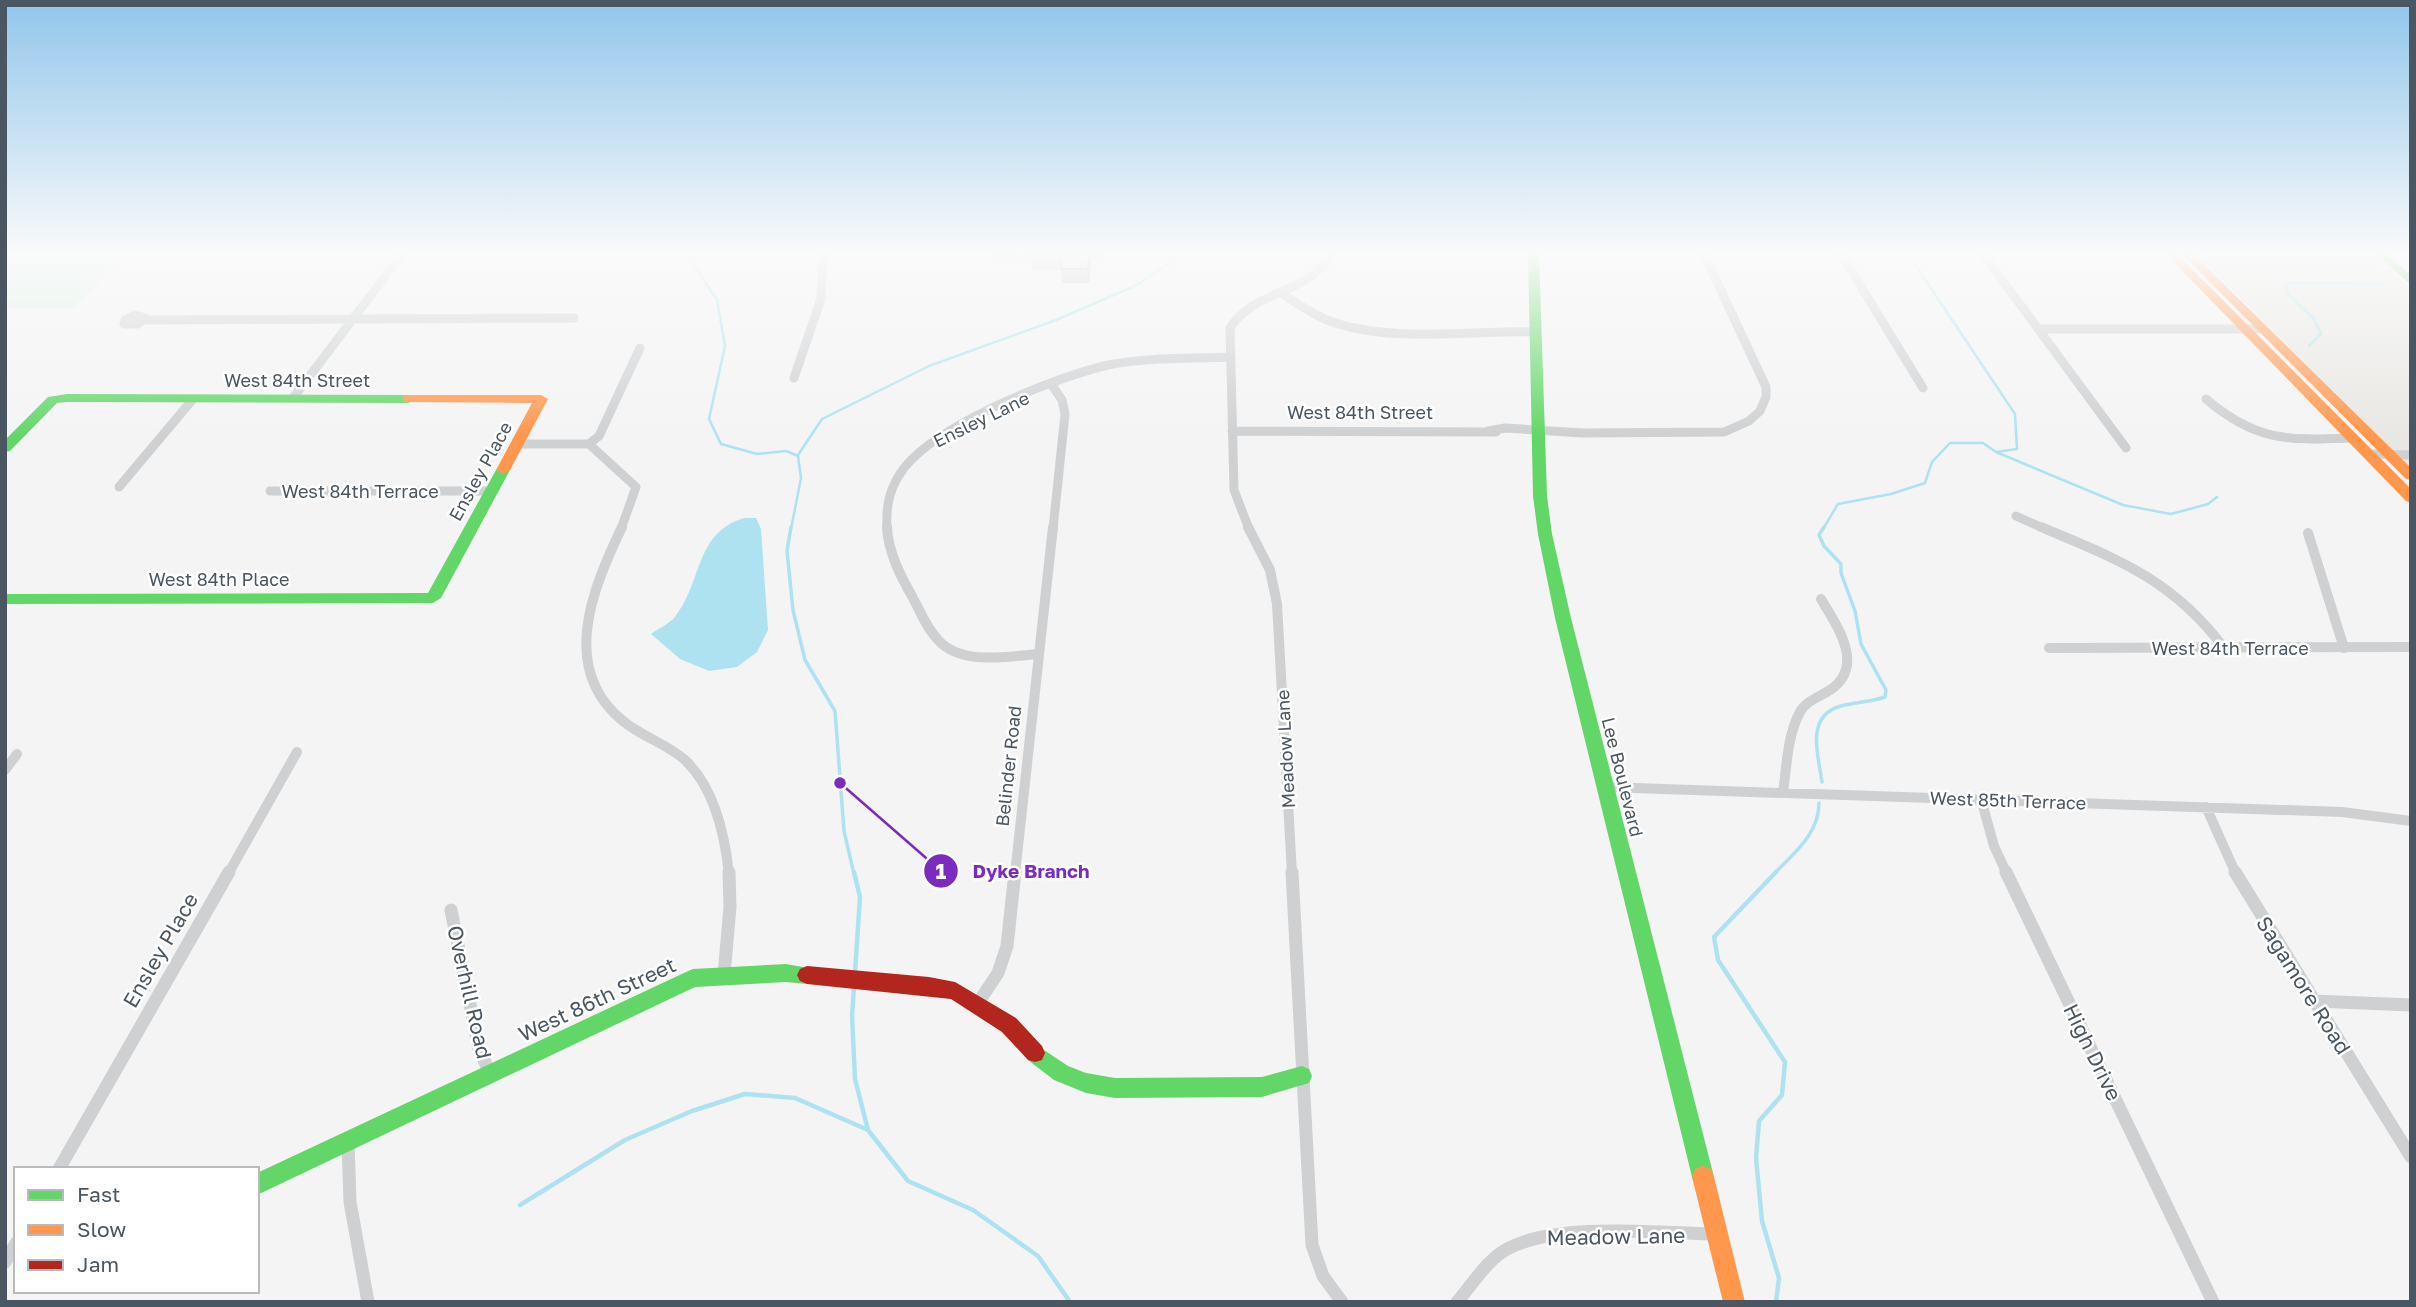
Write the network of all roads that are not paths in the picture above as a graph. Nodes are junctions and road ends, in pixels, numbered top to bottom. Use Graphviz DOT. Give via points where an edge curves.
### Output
graph roads {
  1 [pos="355,315"];
  2 [pos="816,315"];
  3 [pos="1237,315"];
  4 [pos="1316,315"];
  5 [pos="1535,315"];
  6 [pos="1732,315"];
  7 [pos="1878,315"];
  8 [pos="2029,315"];
  9 [pos="2239,315"];
  10 [pos="2242,315"];
  11 [pos="575,318"];
  12 [pos="352,319"];
  13 [pos="144,320"];
  14 [pos="2039,329"];
  15 [pos="2255,329"];
  16 [pos="1536,335"];
  17 [pos="640,348"];
  18 [pos="1231,357"];
  19 [pos="794,378"];
  20 [pos="1052,385"];
  21 [pos="1923,388"];
  22 [pos="293,398"];
  23 [pos="193,399"];
  24 [pos="541,399"];
  25 [pos="2206,399"];
  26 [pos="1232,431"];
  27 [pos="1539,432"];
  28 [pos="2354,438"];
  29 [pos="517,444"];
  30 [pos="589,444"];
  31 [pos="5,448"];
  32 [pos="2126,449"];
  33 [pos="2369,454"];
  34 [pos="2389,454"];
  35 [pos="2411,455"];
  36 [pos="2411,476"];
  37 [pos="118,487"];
  38 [pos="270,491"];
  39 [pos="491,491"];
  40 [pos="2411,498"];
  41 [pos="2016,516"];
  42 [pos="2308,533"];
  43 [pos="433,598"];
  44 [pos="5,599"];
  45 [pos="1821,599"];
  46 [pos="2411,647"];
  47 [pos="2049,648"];
  48 [pos="2224,648"];
  49 [pos="2344,648"];
  50 [pos="1039,654"];
  51 [pos="297,752"];
  52 [pos="17,754"];
  53 [pos="5,770"];
  54 [pos="1605,787"];
  55 [pos="1783,792"];
  56 [pos="1982,799"];
  57 [pos="2206,807"];
  58 [pos="2411,821"];
  59 [pos="451,910"];
  60 [pos="724,975"];
  61 [pos="2314,1001"];
  62 [pos="978,1003"];
  63 [pos="2411,1006"];
  64 [pos="490,1073"];
  65 [pos="1302,1076"];
  66 [pos="348,1142"];
  67 [pos="2411,1157"];
  68 [pos="60,1167"];
  69 [pos="259,1183"];
  70 [pos="1717,1234"];
  71 [pos="368,1302"];
  72 [pos="1342,1302"];
  73 [pos="1457,1302"];
  74 [pos="1734,1302"];
  75 [pos="2213,1302"];
  1 -- 12 [label="street"];
  2 -- 19 [label="street"];
  3 -- 18 [label="street, Meadow Lane" via="1230,328"];
  4 -- 16 [label="street" via="1369,330"];
  5 -- 16 [label="street, Lee Boulevard"];
  6 -- 27 [label="street, West 84th Street" via="1766,387 1763,406 1741,426 1717,433"];
  7 -- 21 [label="street"];
  8 -- 14 [label="street"];
  9 -- 15 [label="street"];
  10 -- 15 [label="street"];
  11 -- 12 [label="street"];
  12 -- 13 [label="street"];
  12 -- 22 [label="street"];
  14 -- 15 [label="street"];
  14 -- 32 [label="street"];
  15 -- 28 [label="street"];
  15 -- 34 [label="street"];
  16 -- 27 [label="street, Lee Boulevard"];
  17 -- 30 [label="street" via="598,436"];
  18 -- 20 [label="street, Ensley Lane" via="1118,364"];
  18 -- 26 [label="street, Meadow Lane"];
  20 -- 50 [label="street, Belinder Road" via="1065,414"];
  20 -- 50 [label="street, Ensley Lane" via="958,426 921,450 891,491 886,525 898,573 943,645 966,654"];
  22 -- 23 [label="street, West 84th Street"];
  22 -- 24 [label="street, West 84th Street"];
  23 -- 31 [label="street, West 84th Street" via="53,400"];
  23 -- 37 [label="street"];
  24 -- 29 [label="street, Ensley Place"];
  25 -- 28 [label="street" via="2239,425 2270,437"];
  26 -- 27 [label="street, West 84th Street"];
  26 -- 65 [label="street, Meadow Lane" via="1235,499 1270,570 1277,604"];
  27 -- 54 [label="street, Lee Boulevard" via="1545,534"];
  28 -- 33 [label="street"];
  29 -- 30 [label="street"];
  29 -- 39 [label="street, Ensley Place"];
  30 -- 60 [label="street" via="636,487 590,612 588,674 619,717 680,755 706,792 722,838 730,884"];
  33 -- 34 [label="street"];
  33 -- 40 [label="street"];
  34 -- 35 [label="street"];
  34 -- 36 [label="street"];
  38 -- 39 [label="street, West 84th Terrace"];
  39 -- 43 [label="street, Ensley Place"];
  41 -- 48 [label="street" via="2158,582 2199,616"];
  42 -- 49 [label="street"];
  43 -- 44 [label="street, West 84th Place"];
  45 -- 55 [label="street" via="1850,661 1835,686 1800,712"];
  46 -- 49 [label="street, West 84th Terrace"];
  47 -- 48 [label="street, West 84th Terrace"];
  48 -- 49 [label="street, West 84th Terrace"];
  50 -- 62 [label="street, Belinder Road" via="1007,946 998,973"];
  51 -- 68 [label="street, Ensley Place"];
  52 -- 53 [label="street"];
  54 -- 55 [label="street, West 85th Terrace"];
  54 -- 70 [label="street, Lee Boulevard"];
  55 -- 56 [label="street, West 85th Terrace"];
  56 -- 57 [label="street, West 85th Terrace"];
  56 -- 75 [label="street, High Drive" via="1994,846"];
  57 -- 58 [label="street, West 85th Terrace" via="2342,812"];
  57 -- 61 [label="street, Sagamore Road" via="2230,864"];
  59 -- 64 [label="street, Overhill Road" via="479,1049"];
  60 -- 62 [label="street, West 86th Street" via="786,973 892,982 956,991"];
  60 -- 64 [label="street, West 86th Street" via="693,978"];
  61 -- 63 [label="street"];
  61 -- 67 [label="street, Sagamore Road"];
  62 -- 65 [label="street" via="1009,1025 1043,1061 1086,1083 1115,1088 1262,1087"];
  64 -- 66 [label="street, West 86th Street"];
  65 -- 72 [label="street, Meadow Lane" via="1312,1245 1320,1272"];
  66 -- 69 [label="street, West 86th Street"];
  66 -- 71 [label="street" via="350,1202"];
  70 -- 73 [label="street, Meadow Lane" via="1531,1238 1508,1248 1487,1265"];
  70 -- 74 [label="street, Lee Boulevard"];
}
